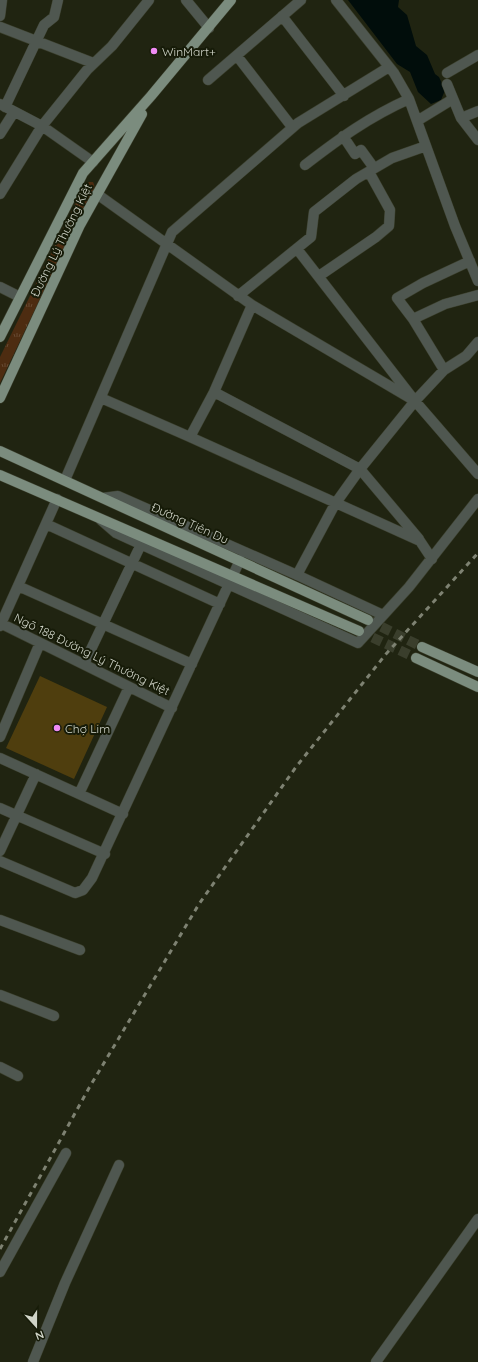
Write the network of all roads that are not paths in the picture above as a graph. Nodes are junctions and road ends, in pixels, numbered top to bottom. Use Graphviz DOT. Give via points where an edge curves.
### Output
graph roads {
  1 [pos="2,0"];
  2 [pos="58,0"];
  3 [pos="149,0"];
  4 [pos="186,0"];
  5 [pos="231,0"];
  6 [pos="301,0"];
  7 [pos="336,0"];
  8 [pos="0,16"];
  9 [pos="282,16"];
  10 [pos="0,27"];
  11 [pos="209,28"];
  12 [pos="36,42"];
  13 [pos="478,55"];
  14 [pos="237,56"];
  15 [pos="93,63"];
  16 [pos="389,67"];
  17 [pos="448,73"];
  18 [pos="208,80"];
  19 [pos="447,84"];
  20 [pos="151,96"];
  21 [pos="344,96"];
  22 [pos="409,99"];
  23 [pos="454,99"];
  24 [pos="6,108"];
  25 [pos="478,111"];
  26 [pos="461,118"];
  27 [pos="417,122"];
  28 [pos="42,126"];
  29 [pos="292,127"];
  30 [pos="0,134"];
  31 [pos="343,136"];
  32 [pos="478,140"];
  33 [pos="426,146"];
  34 [pos="93,162"];
  35 [pos="305,165"];
  36 [pos="371,170"];
  37 [pos="0,194"];
  38 [pos="97,194"];
  39 [pos="166,243"];
  40 [pos="298,249"];
  41 [pos="470,261"];
  42 [pos="319,276"];
  43 [pos="478,281"];
  44 [pos="0,287"];
  45 [pos="478,295"];
  46 [pos="20,296"];
  47 [pos="238,296"];
  48 [pos="252,305"];
  49 [pos="413,320"];
  50 [pos="0,337"];
  51 [pos="478,342"];
  52 [pos="444,370"];
  53 [pos="214,392"];
  54 [pos="0,398"];
  55 [pos="101,398"];
  56 [pos="415,401"];
  57 [pos="190,437"];
  58 [pos="0,450"];
  59 [pos="360,469"];
  60 [pos="478,474"];
  61 [pos="0,475"];
  62 [pos="65,480"];
  63 [pos="103,498"];
  64 [pos="57,499"];
  65 [pos="478,499"];
  66 [pos="335,504"];
  67 [pos="46,524"];
  68 [pos="143,540"];
  69 [pos="420,541"];
  70 [pos="432,559"];
  71 [pos="240,560"];
  72 [pos="132,564"];
  73 [pos="297,575"];
  74 [pos="230,580"];
  75 [pos="18,586"];
  76 [pos="220,604"];
  77 [pos="383,615"];
  78 [pos="368,620"];
  79 [pos="0,624"];
  80 [pos="102,624"];
  81 [pos="359,631"];
  82 [pos="40,643"];
  83 [pos="422,647"];
  84 [pos="416,658"];
  85 [pos="84,664"];
  86 [pos="192,664"];
  87 [pos="478,672"];
  88 [pos="129,687"];
  89 [pos="478,687"];
  90 [pos="172,708"];
  91 [pos="0,737"];
  92 [pos="0,758"];
  93 [pos="36,774"];
  94 [pos="79,794"];
  95 [pos="0,808"];
  96 [pos="123,814"];
  97 [pos="16,815"];
  98 [pos="0,851"];
  99 [pos="105,854"];
  100 [pos="0,861"];
  101 [pos="0,920"];
  102 [pos="80,950"];
  103 [pos="0,995"];
  104 [pos="54,1016"];
  105 [pos="0,1067"];
  106 [pos="18,1076"];
  107 [pos="66,1153"];
  108 [pos="119,1165"];
  109 [pos="478,1219"];
  110 [pos="0,1272"];
  111 [pos="33,1362"];
  112 [pos="376,1362"];
  1 -- 8 [label="street"];
  2 -- 12 [label="street" via="54,17 44,25"];
  3 -- 15 [label="street" via="112,46"];
  4 -- 11 [label="street"];
  5 -- 11 [label="main road, Đường Lý Thường Kiệt"];
  6 -- 9 [label="street"];
  7 -- 16 [label="street"];
  9 -- 14 [label="street"];
  9 -- 21 [label="street"];
  10 -- 12 [label="street"];
  11 -- 20 [label="main road, Đường Lý Thường Kiệt"];
  12 -- 15 [label="street"];
  12 -- 24 [label="street"];
  13 -- 17 [label="street"];
  14 -- 18 [label="street"];
  14 -- 29 [label="street"];
  15 -- 28 [label="street"];
  16 -- 21 [label="street"];
  16 -- 22 [label="street"];
  19 -- 23 [label="street"];
  20 -- 34 [label="main road, Đường Lý Thường Kiệt"];
  20 -- 38 [label="main road, Đường Lý Thường Kiệt"];
  21 -- 29 [label="street"];
  22 -- 27 [label="street"];
  22 -- 31 [label="street" via="381,112"];
  23 -- 26 [label="street"];
  23 -- 27 [label="street"];
  24 -- 28 [label="street"];
  24 -- 30 [label="street"];
  25 -- 26 [label="street"];
  26 -- 32 [label="street"];
  27 -- 33 [label="street"];
  28 -- 34 [label="street"];
  28 -- 37 [label="street"];
  29 -- 39 [label="street" via="172,232"];
  31 -- 35 [label="street"];
  31 -- 36 [label="street" via="355,154 361,150"];
  33 -- 36 [label="street" via="392,158"];
  33 -- 41 [label="street"];
  34 -- 46 [label="main road, Đường Lý Thường Kiệt" via="83,173"];
  36 -- 40 [label="street" via="314,212 311,237"];
  36 -- 42 [label="street" via="390,210 388,226 376,238"];
  38 -- 39 [label="street"];
  38 -- 54 [label="main road, Đường Lý Thường Kiệt" via="80,225"];
  39 -- 47 [label="street"];
  39 -- 55 [label="street"];
  40 -- 42 [label="street"];
  40 -- 47 [label="street"];
  41 -- 43 [label="street"];
  41 -- 49 [label="street" via="396,298"];
  42 -- 56 [label="street"];
  44 -- 46 [label="street"];
  45 -- 49 [label="street" via="444,304"];
  46 -- 50 [label="main road, Đường Lý Thường Kiệt"];
  47 -- 48 [label="street"];
  48 -- 53 [label="street"];
  48 -- 56 [label="street"];
  49 -- 52 [label="street"];
  51 -- 52 [label="street" via="466,356"];
  52 -- 56 [label="street"];
  53 -- 57 [label="street"];
  53 -- 59 [label="street"];
  55 -- 57 [label="street"];
  55 -- 62 [label="street"];
  56 -- 59 [label="street"];
  56 -- 60 [label="street"];
  57 -- 66 [label="street"];
  58 -- 62 [label="main road, Đường Tiên Du"];
  59 -- 66 [label="street"];
  59 -- 69 [label="street"];
  61 -- 64 [label="main road"];
  62 -- 63 [label="main road, Đường Tiên Du"];
  63 -- 71 [label="main road, Đường Tiên Du"];
  63 -- 73 [label="street" via="118,496"];
  64 -- 67 [label="street"];
  64 -- 68 [label="main road"];
  65 -- 70 [label="street"];
  66 -- 69 [label="street"];
  66 -- 73 [label="street"];
  67 -- 72 [label="street"];
  67 -- 75 [label="street"];
  68 -- 72 [label="street"];
  68 -- 74 [label="main road"];
  69 -- 70 [label="street"];
  70 -- 77 [label="street"];
  71 -- 74 [label="street"];
  71 -- 78 [label="main road, Đường Tiên Du"];
  72 -- 76 [label="street"];
  72 -- 80 [label="street"];
  73 -- 77 [label="street"];
  74 -- 76 [label="street"];
  74 -- 77 [label="street" via="358,643"];
  74 -- 81 [label="main road"];
  75 -- 79 [label="street"];
  75 -- 80 [label="street"];
  76 -- 86 [label="street"];
  79 -- 82 [label="street, Ngõ 188 Đường Lý Thường Kiệt"];
  80 -- 85 [label="street"];
  80 -- 86 [label="street"];
  82 -- 85 [label="street, Ngõ 188 Đường Lý Thường Kiệt"];
  82 -- 91 [label="street"];
  83 -- 87 [label="main road"];
  84 -- 89 [label="main road"];
  85 -- 88 [label="street, Ngõ 188 Đường Lý Thường Kiệt"];
  86 -- 90 [label="street"];
  88 -- 90 [label="street, Ngõ 188 Đường Lý Thường Kiệt"];
  88 -- 94 [label="street"];
  90 -- 96 [label="street"];
  92 -- 93 [label="street"];
  93 -- 94 [label="street"];
  93 -- 97 [label="street"];
  94 -- 96 [label="street"];
  95 -- 97 [label="street"];
  96 -- 99 [label="street"];
  97 -- 98 [label="street"];
  97 -- 99 [label="street"];
  99 -- 100 [label="street" via="83,890 75,893"];
  101 -- 102 [label="street"];
  103 -- 104 [label="street"];
  105 -- 106 [label="street"];
  107 -- 110 [label="street"];
  108 -- 111 [label="street" via="65,1283"];
  109 -- 112 [label="street"];
}
